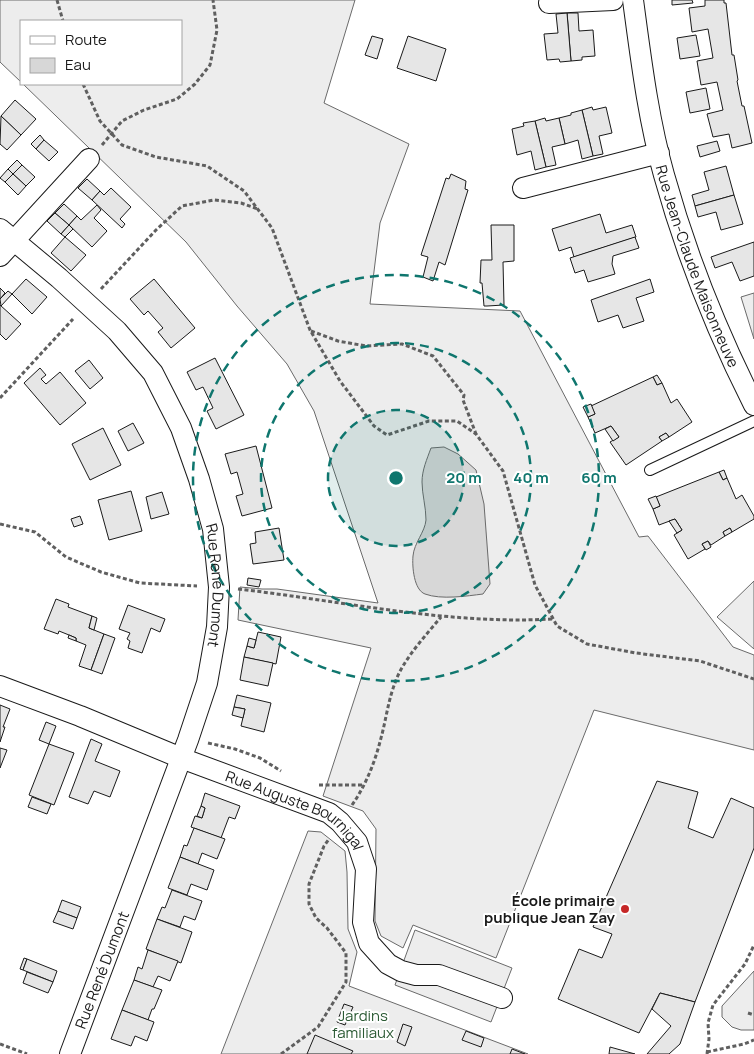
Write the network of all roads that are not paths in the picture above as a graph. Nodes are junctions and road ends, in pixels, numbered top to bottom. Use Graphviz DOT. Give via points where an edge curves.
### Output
graph roads {
  1 [pos="613,0"];
  2 [pos="633,0"];
  3 [pos="549,3"];
  4 [pos="659,153"];
  5 [pos="90,159"];
  6 [pos="523,188"];
  7 [pos="7,235"];
  8 [pos="0,256"];
  9 [pos="754,404"];
  10 [pos="754,421"];
  11 [pos="650,470"];
  12 [pos="0,686"];
  13 [pos="184,749"];
  14 [pos="502,998"];
  15 [pos="70,1054"];
  1 -- 3 [label="street"];
  2 -- 4 [label="street, Rue Jean-Claude Maisonneuve"];
  4 -- 6 [label="street, Rue Jean-Claude Maisonneuve"];
  4 -- 9 [label="street, Rue Jean-Claude Maisonneuve" via="693,264 728,354"];
  5 -- 7 [label="street"];
  7 -- 8 [label="street"];
  7 -- 13 [label="street, Rue René Dumont" via="117,331 152,374 181,428 199,479 213,529 219,587 217,627 207,683"];
  10 -- 11 [label="lane"];
  12 -- 13 [label="street, Rue Auguste Bournigal"];
  13 -- 14 [label="street, Rue Auguste Bournigal" via="328,813 340,822 357,842 366,869 363,922 369,943 388,964 416,975 438,975"];
  13 -- 15 [label="street, Rue René Dumont"];
}
